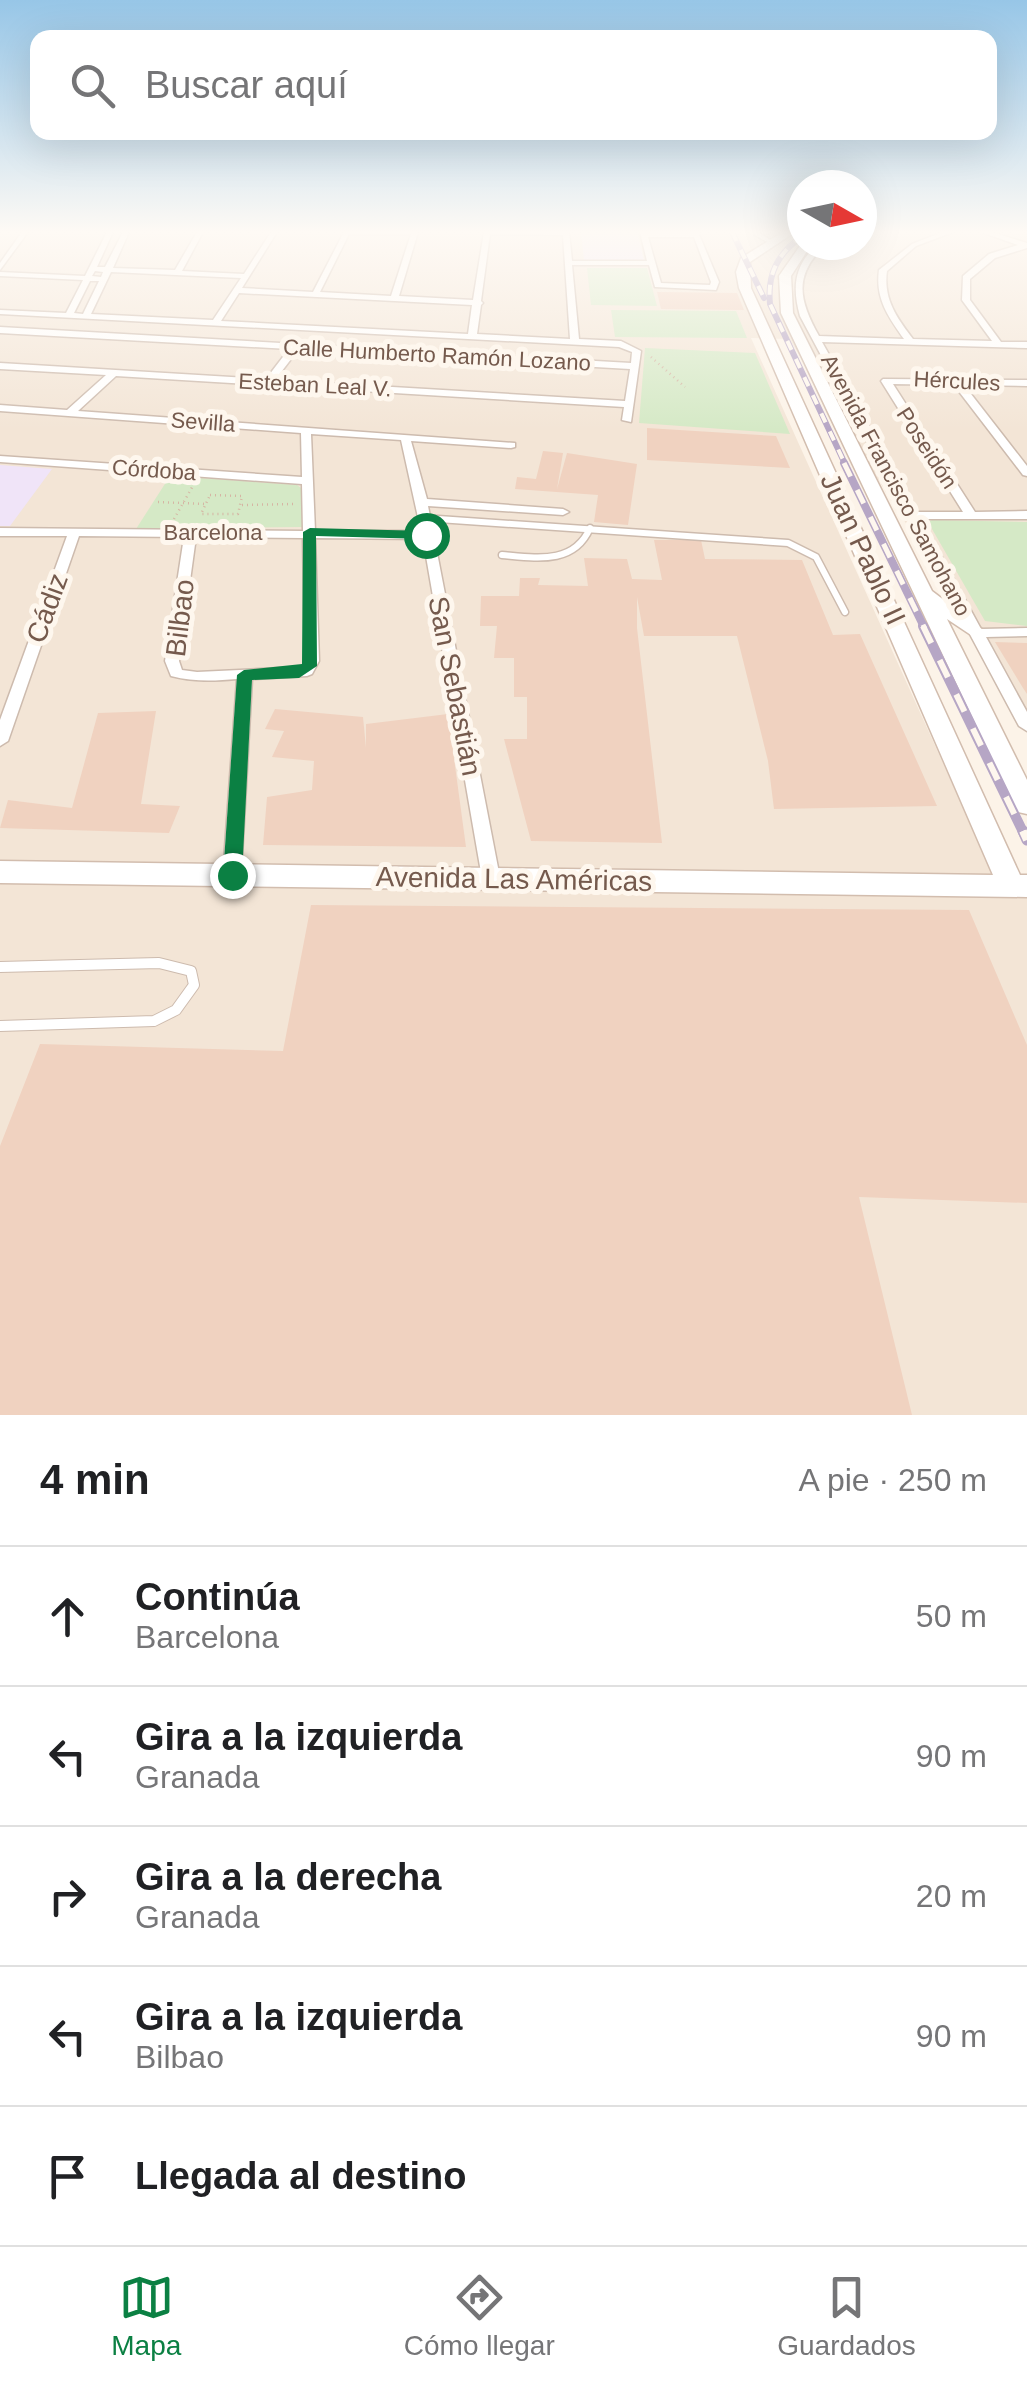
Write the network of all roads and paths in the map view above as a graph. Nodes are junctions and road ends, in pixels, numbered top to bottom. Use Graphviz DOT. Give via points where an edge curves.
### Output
graph roads {
  1 [pos="77,298"];
  2 [pos="94,298"];
  3 [pos="231,298"];
  4 [pos="394,298"];
  5 [pos="480,298"];
  6 [pos="572,298"];
  7 [pos="750,298"];
  8 [pos="784,298"];
  9 [pos="800,298"];
  10 [pos="882,298"];
  11 [pos="966,298"];
  12 [pos="479,303"];
  13 [pos="0,312"];
  14 [pos="69,316"];
  15 [pos="86,316"];
  16 [pos="215,324"];
  17 [pos="264,327"];
  18 [pos="0,330"];
  19 [pos="472,336"];
  20 [pos="818,338"];
  21 [pos="575,341"];
  22 [pos="911,342"];
  23 [pos="249,344"];
  24 [pos="999,345"];
  25 [pos="1027,346"];
  26 [pos="296,347"];
  27 [pos="636,350"];
  28 [pos="0,366"];
  29 [pos="634,366"];
  30 [pos="114,373"];
  31 [pos="886,381"];
  32 [pos="956,381"];
  33 [pos="269,382"];
  34 [pos="1027,382"];
  35 [pos="684,387"];
  36 [pos="630,404"];
  37 [pos="0,408"];
  38 [pos="72,412"];
  39 [pos="627,420"];
  40 [pos="306,429"];
  41 [pos="405,436"];
  42 [pos="511,445"];
  43 [pos="0,458"];
  44 [pos="1027,473"];
  45 [pos="186,479"];
  46 [pos="302,484"];
  47 [pos="166,490"];
  48 [pos="158,502"];
  49 [pos="182,503"];
  50 [pos="206,504"];
  51 [pos="294,504"];
  52 [pos="242,506"];
  53 [pos="423,510"];
  54 [pos="563,512"];
  55 [pos="970,514"];
  56 [pos="150,516"];
  57 [pos="912,516"];
  58 [pos="1027,516"];
  59 [pos="295,518"];
  60 [pos="590,528"];
  61 [pos="168,529"];
  62 [pos="0,532"];
  63 [pos="74,532"];
  64 [pos="191,532"];
  65 [pos="310,532"];
  66 [pos="426,535"];
  67 [pos="502,555"];
  68 [pos="920,587"];
  69 [pos="846,612"];
  70 [pos="1027,632"];
  71 [pos="976,633"];
  72 [pos="244,675"];
  73 [pos="1027,726"];
  74 [pos="0,741"];
  75 [pos="1027,805"];
  76 [pos="0,872"];
  77 [pos="232,875"];
  78 [pos="491,878"];
  79 [pos="1019,886"];
  80 [pos="0,967"];
  81 [pos="0,1026"];
  1 -- 14 [label="street"];
  2 -- 15 [label="street"];
  3 -- 16 [label="street"];
  4 -- 12 [label="street"];
  5 -- 12 [label="street"];
  6 -- 21 [label="street"];
  7 -- 79 [label="main road, Juan Pablo II"];
  8 -- 68 [label="main road, Juan Pablo II"];
  9 -- 20 [label="street, Avenida Francisco Samohano"];
  10 -- 22 [label="street"];
  11 -- 24 [label="street"];
  12 -- 19 [label="street"];
  13 -- 14 [label="street"];
  14 -- 15 [label="street"];
  15 -- 16 [label="street"];
  16 -- 17 [label="street"];
  17 -- 19 [label="street"];
  17 -- 23 [label="street"];
  18 -- 23 [label="street, Calle Humberto Ramón Lozano"];
  19 -- 21 [label="street"];
  20 -- 22 [label="street"];
  20 -- 57 [label="street, Avenida Francisco Samohano"];
  21 -- 27 [label="street"];
  22 -- 24 [label="street"];
  23 -- 26 [label="street, Calle Humberto Ramón Lozano"];
  24 -- 25 [label="street"];
  26 -- 29 [label="street, Calle Humberto Ramón Lozano"];
  26 -- 33 [label="street"];
  27 -- 29 [label="street"];
  27 -- 35 [label="path"];
  28 -- 30 [label="street, Esteban Leal V."];
  29 -- 36 [label="street"];
  30 -- 33 [label="street, Esteban Leal V."];
  30 -- 38 [label="street"];
  31 -- 32 [label="street, Hércules"];
  31 -- 55 [label="street, Poseidón"];
  32 -- 34 [label="street, Hércules"];
  32 -- 44 [label="street"];
  33 -- 36 [label="street, Esteban Leal V."];
  36 -- 39 [label="street"];
  37 -- 38 [label="street, Sevilla"];
  38 -- 40 [label="street, Sevilla"];
  40 -- 41 [label="street, Sevilla"];
  40 -- 46 [label="street"];
  41 -- 42 [label="street, Sevilla"];
  41 -- 53 [label="street, San Sebastián"];
  43 -- 46 [label="street, Córdoba"];
  45 -- 49 [label="path" via="197,480"];
  46 -- 51 [label="path"];
  46 -- 65 [label="street"];
  47 -- 48 [label="path"];
  48 -- 49 [label="path"];
  48 -- 56 [label="path"];
  49 -- 50 [label="path"];
  49 -- 61 [label="path"];
  50 -- 52 [label="path" via="210,495 242,496"];
  50 -- 52 [label="path" via="201,514 238,514"];
  51 -- 52 [label="path"];
  51 -- 59 [label="path"];
  53 -- 54 [label="street"];
  53 -- 60 [label="lane"];
  53 -- 66 [label="street, San Sebastián"];
  55 -- 57 [label="street"];
  55 -- 58 [label="street"];
  57 -- 71 [label="street, Avenida Francisco Samohano"];
  60 -- 67 [label="lane" via="586,544 574,552"];
  60 -- 69 [label="lane" via="788,543 816,557"];
  62 -- 63 [label="street, Barcelona"];
  63 -- 64 [label="street, Barcelona"];
  63 -- 74 [label="street, Cádiz"];
  64 -- 65 [label="street, Barcelona"];
  64 -- 72 [label="street, Bilbao" via="172,668 185,676"];
  65 -- 66 [label="street, Barcelona"];
  65 -- 72 [label="street" via="310,666 299,673"];
  66 -- 78 [label="street, San Sebastián"];
  68 -- 71 [label="main road"];
  68 -- 75 [label="main road, Juan Pablo II"];
  70 -- 71 [label="street"];
  71 -- 73 [label="street, Avenida Francisco Samohano"];
  72 -- 77 [label="street"];
  76 -- 77 [label="main road, Avenida Las Américas"];
  77 -- 78 [label="main road, Avenida Las Américas"];
  78 -- 79 [label="main road, Avenida Las Américas"];
  80 -- 81 [label="lane" via="169,964 191,971 194,985 167,1016"];
}
